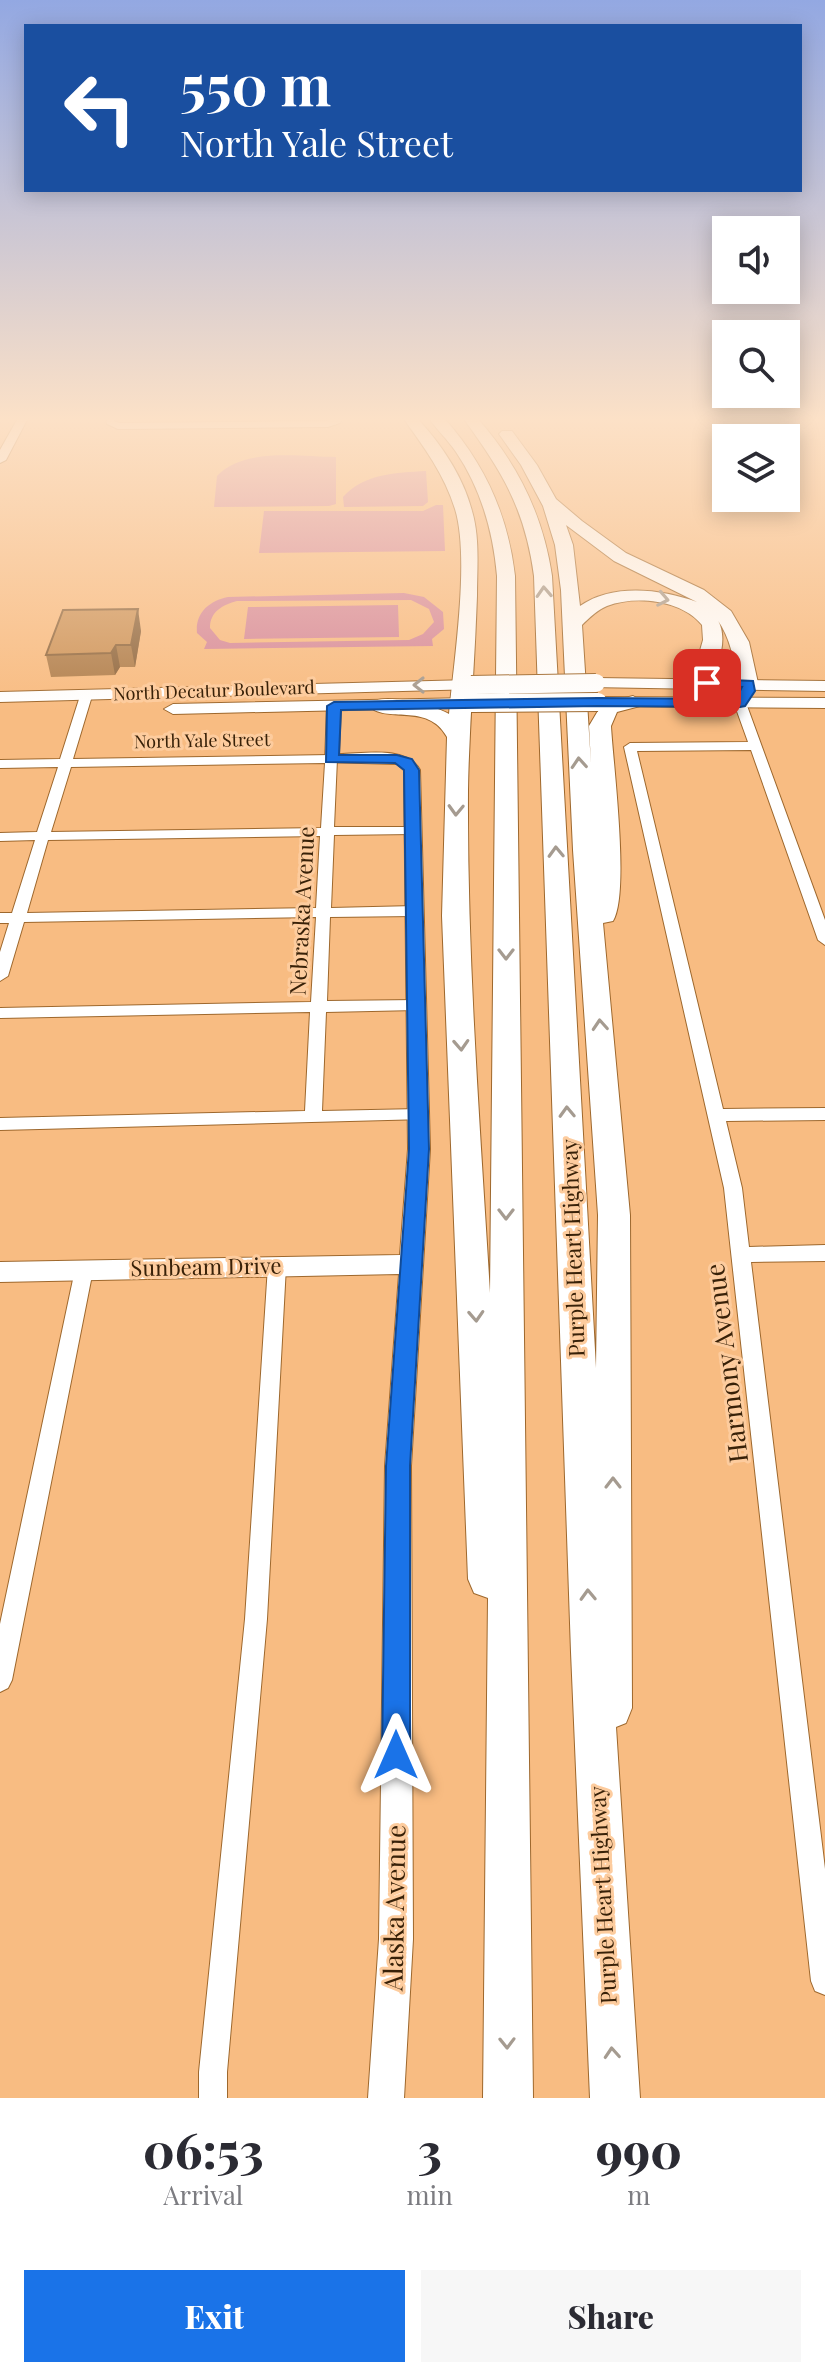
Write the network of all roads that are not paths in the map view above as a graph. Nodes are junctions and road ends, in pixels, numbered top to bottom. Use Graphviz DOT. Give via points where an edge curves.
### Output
graph roads {
  1 [pos="463,516"];
  2 [pos="476,516"];
  3 [pos="494,516"];
  4 [pos="530,516"];
  5 [pos="553,516"];
  6 [pos="565,516"];
  7 [pos="571,624"];
  8 [pos="680,682"];
  9 [pos="748,683"];
  10 [pos="825,688"];
  11 [pos="597,692"];
  12 [pos="0,697"];
  13 [pos="465,702"];
  14 [pos="633,702"];
  15 [pos="84,703"];
  16 [pos="740,703"];
  17 [pos="825,703"];
  18 [pos="378,705"];
  19 [pos="334,706"];
  20 [pos="0,712"];
  21 [pos="506,736"];
  22 [pos="756,746"];
  23 [pos="331,759"];
  24 [pos="405,761"];
  25 [pos="66,763"];
  26 [pos="0,764"];
  27 [pos="413,830"];
  28 [pos="328,831"];
  29 [pos="43,836"];
  30 [pos="0,837"];
  31 [pos="415,911"];
  32 [pos="323,912"];
  33 [pos="0,918"];
  34 [pos="18,918"];
  35 [pos="825,940"];
  36 [pos="0,976"];
  37 [pos="597,980"];
  38 [pos="417,1005"];
  39 [pos="319,1007"];
  40 [pos="0,1013"];
  41 [pos="825,1114"];
  42 [pos="420,1115"];
  43 [pos="716,1115"];
  44 [pos="313,1117"];
  45 [pos="0,1124"];
  46 [pos="825,1253"];
  47 [pos="740,1255"];
  48 [pos="413,1264"];
  49 [pos="277,1266"];
  50 [pos="84,1270"];
  51 [pos="0,1272"];
  52 [pos="0,1680"];
  53 [pos="825,1981"];
  54 [pos="507,1988"];
  55 [pos="609,2009"];
  56 [pos="213,2098"];
  57 [pos="386,2098"];
  58 [pos="508,2098"];
  59 [pos="615,2098"];
  1 -- 13 [label="highway" via="469,544"];
  2 -- 21 [label="highway" via="483,534"];
  3 -- 21 [label="highway" via="506,576"];
  55 -- 4 [label="highway, Purple Heart Highway, one-way" via="543,576"];
  5 -- 7 [label="highway" via="567,560"];
  6 -- 9 [label="highway" via="610,551 694,592 719,611 737,635"];
  7 -- 8 [label="highway, one-way" via="594,605 620,597 660,597 697,610 713,629 707,661 700,676"];
  37 -- 7 [label="highway, one-way"];
  8 -- 9 [label="main road"];
  8 -- 11 [label="main road"];
  9 -- 10 [label="main road"];
  9 -- 16 [label="main road"];
  10 -- 16 [label="main road"];
  11 -- 13 [label="main road, North Decatur Boulevard, bridge" via="524,693"];
  11 -- 14 [label="main road"];
  12 -- 15 [label="main road, North Decatur Boulevard"];
  13 -- 15 [label="main road, North Decatur Boulevard, one-way" via="338,686"];
  13 -- 18 [label="main road, North Decatur Boulevard"];
  13 -- 18 [label="highway" via="452,725 440,715"];
  13 -- 54 [label="highway, one-way" via="456,943"];
  14 -- 16 [label="main road"];
  14 -- 37 [label="highway" via="607,710 600,730 608,876"];
  15 -- 19 [label="main road, North Decatur Boulevard"];
  15 -- 20 [label="main road, North Decatur Boulevard"];
  15 -- 25 [label="street"];
  16 -- 17 [label="main road"];
  16 -- 22 [label="street"];
  18 -- 19 [label="main road, North Decatur Boulevard"];
  19 -- 23 [label="street, Nebraska Avenue"];
  21 -- 54 [label="highway, one-way"];
  22 -- 35 [label="street"];
  22 -- 43 [label="street, Harmony Avenue" via="630,747"];
  23 -- 24 [label="street, North Yale Street"];
  23 -- 25 [label="street, North Yale Street"];
  23 -- 28 [label="street, Nebraska Avenue"];
  24 -- 27 [label="street, Alaska Avenue" via="412,770"];
  25 -- 26 [label="street, North Yale Street"];
  25 -- 29 [label="street"];
  27 -- 28 [label="street"];
  27 -- 31 [label="street, Alaska Avenue"];
  28 -- 29 [label="street"];
  28 -- 32 [label="street, Nebraska Avenue"];
  29 -- 30 [label="street"];
  29 -- 34 [label="street"];
  31 -- 32 [label="street"];
  31 -- 38 [label="street, Alaska Avenue"];
  32 -- 34 [label="street"];
  32 -- 39 [label="street, Nebraska Avenue"];
  33 -- 34 [label="street"];
  34 -- 36 [label="street"];
  55 -- 37 [label="highway, one-way" via="614,1215"];
  38 -- 39 [label="street"];
  38 -- 42 [label="street, Alaska Avenue"];
  39 -- 40 [label="street"];
  39 -- 44 [label="street, Nebraska Avenue"];
  41 -- 43 [label="street"];
  42 -- 44 [label="street"];
  42 -- 48 [label="street, Alaska Avenue"];
  43 -- 47 [label="street, Harmony Avenue" via="733,1188"];
  44 -- 45 [label="street"];
  46 -- 47 [label="street"];
  47 -- 53 [label="street, Harmony Avenue"];
  48 -- 49 [label="street, Sunbeam Drive"];
  48 -- 57 [label="street, Alaska Avenue" via="398,1466 396,1939"];
  49 -- 50 [label="street, Sunbeam Drive"];
  49 -- 56 [label="street" via="256,1619"];
  50 -- 51 [label="street, Sunbeam Drive"];
  50 -- 52 [label="street"];
  54 -- 58 [label="highway, one-way"];
  59 -- 55 [label="highway, Purple Heart Highway, one-way"];
}
